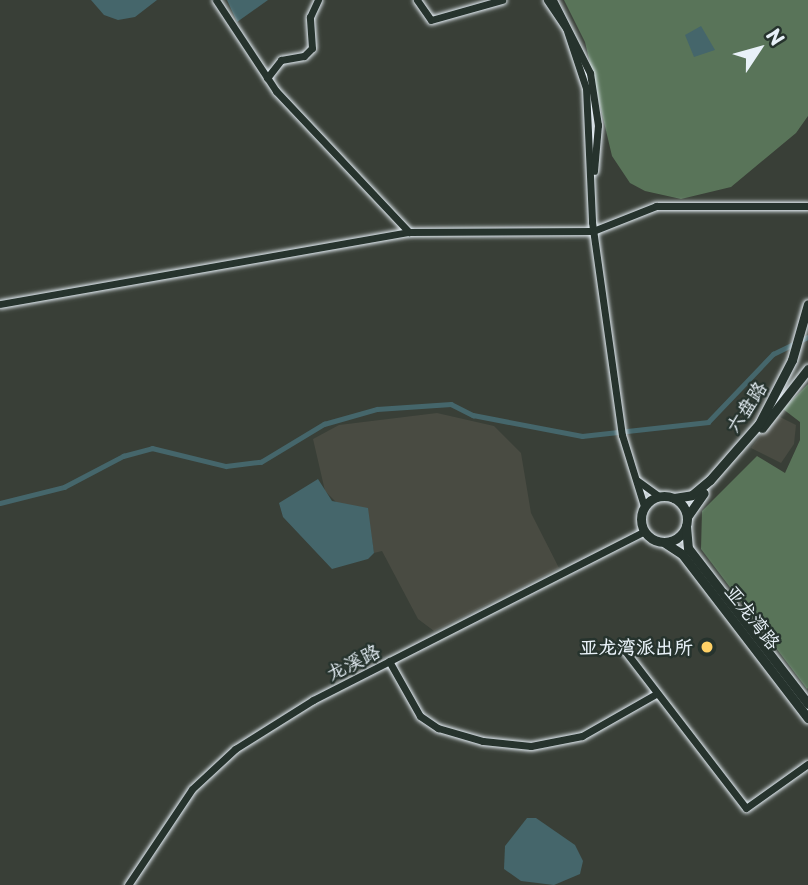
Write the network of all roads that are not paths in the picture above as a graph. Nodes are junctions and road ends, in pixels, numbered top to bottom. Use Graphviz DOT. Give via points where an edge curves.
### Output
graph roads {
  1 [pos="216,0"];
  2 [pos="318,0"];
  3 [pos="416,0"];
  4 [pos="502,0"];
  5 [pos="547,0"];
  6 [pos="553,0"];
  7 [pos="267,78"];
  8 [pos="591,189"];
  9 [pos="808,206"];
  10 [pos="593,231"];
  11 [pos="410,232"];
  12 [pos="0,304"];
  13 [pos="808,304"];
  14 [pos="808,369"];
  15 [pos="628,465"];
  16 [pos="659,496"];
  17 [pos="674,498"];
  18 [pos="644,506"];
  19 [pos="686,522"];
  20 [pos="644,531"];
  21 [pos="665,543"];
  22 [pos="622,647"];
  23 [pos="389,661"];
  24 [pos="656,694"];
  25 [pos="808,704"];
  26 [pos="808,718"];
  27 [pos="808,764"];
  28 [pos="128,885"];
  1 -- 7 [label="street"];
  2 -- 7 [label="street" via="310,17 312,48 304,56 281,60"];
  3 -- 4 [label="street" via="431,20"];
  5 -- 8 [label="street" via="566,28 586,88"];
  6 -- 8 [label="street" via="574,34 595,97 598,135"];
  7 -- 11 [label="street"];
  8 -- 10 [label="street"];
  9 -- 10 [label="street" via="656,206"];
  10 -- 11 [label="street"];
  10 -- 15 [label="street"];
  11 -- 12 [label="street"];
  13 -- 17 [label="main road, 六盘路" via="772,402 740,449 697,492"];
  14 -- 19 [label="main road, 六盘路"];
  15 -- 16 [label="street" via="643,489"];
  15 -- 18 [label="street"];
  16 -- 17 [label="main road"];
  16 -- 18 [label="main road"];
  17 -- 19 [label="main road"];
  18 -- 20 [label="main road"];
  19 -- 21 [label="main road"];
  19 -- 25 [label="main road, 亚龙湾路" via="688,548"];
  20 -- 21 [label="main road"];
  20 -- 23 [label="street, 龙溪路"];
  21 -- 26 [label="main road, 亚龙湾路" via="682,554"];
  22 -- 24 [label="street"];
  23 -- 24 [label="street" via="420,716 438,728 484,741 531,746 582,736"];
  23 -- 28 [label="street, 龙溪路" via="235,749 192,789"];
  24 -- 27 [label="street" via="746,808"];
}
